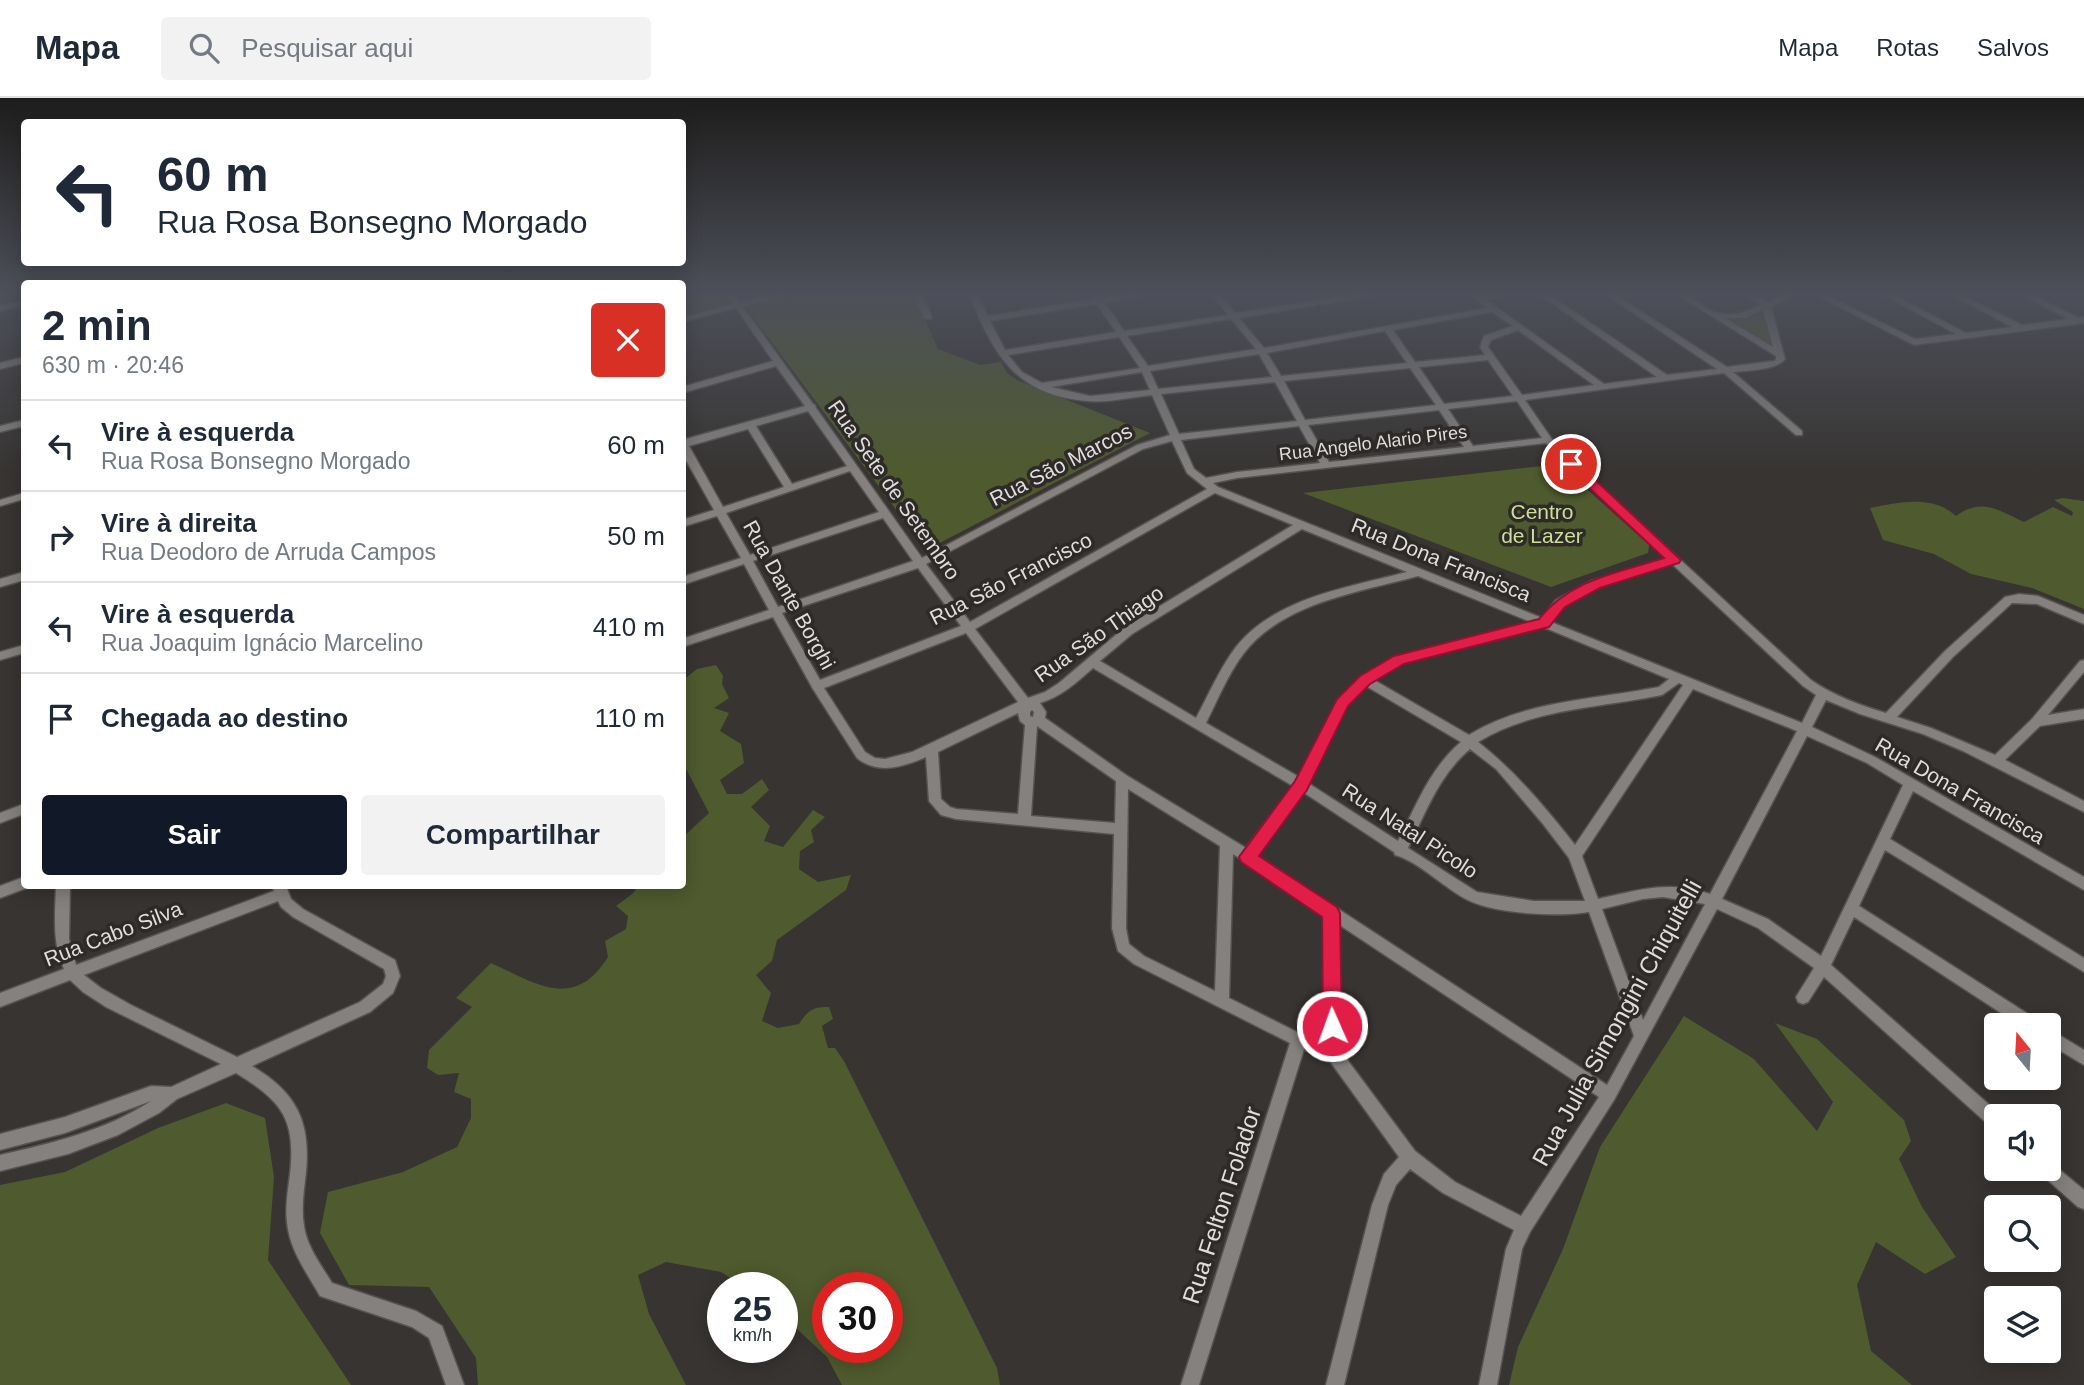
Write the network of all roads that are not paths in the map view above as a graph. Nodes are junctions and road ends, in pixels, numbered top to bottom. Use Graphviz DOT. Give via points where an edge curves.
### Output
graph roads {
  1 [pos="773,354"];
  2 [pos="1005,354"];
  3 [pos="1134,354"];
  4 [pos="1242,354"];
  5 [pos="1264,354"];
  6 [pos="1405,354"];
  7 [pos="1488,354"];
  8 [pos="1557,354"];
  9 [pos="1630,354"];
  10 [pos="1701,354"];
  11 [pos="1779,354"];
  12 [pos="1490,357"];
  13 [pos="21,361"];
  14 [pos="779,362"];
  15 [pos="1412,365"];
  16 [pos="0,366"];
  17 [pos="1145,369"];
  18 [pos="1727,371"];
  19 [pos="1665,378"];
  20 [pos="1280,380"];
  21 [pos="1042,385"];
  22 [pos="1601,386"];
  23 [pos="686,389"];
  24 [pos="1156,393"];
  25 [pos="1522,398"];
  26 [pos="812,407"];
  27 [pos="1443,407"];
  28 [pos="1303,423"];
  29 [pos="21,424"];
  30 [pos="750,425"];
  31 [pos="0,429"];
  32 [pos="1799,433"];
  33 [pos="1175,438"];
  34 [pos="1548,440"];
  35 [pos="686,443"];
  36 [pos="1470,448"];
  37 [pos="686,449"];
  38 [pos="1326,465"];
  39 [pos="853,467"];
  40 [pos="1203,482"];
  41 [pos="790,488"];
  42 [pos="1214,489"];
  43 [pos="21,497"];
  44 [pos="0,503"];
  45 [pos="721,511"];
  46 [pos="885,514"];
  47 [pos="686,523"];
  48 [pos="1302,524"];
  49 [pos="748,559"];
  50 [pos="1674,560"];
  51 [pos="920,563"];
  52 [pos="1419,572"];
  53 [pos="21,577"];
  54 [pos="686,580"];
  55 [pos="0,583"];
  56 [pos="777,612"];
  57 [pos="2084,620"];
  58 [pos="1544,623"];
  59 [pos="968,628"];
  60 [pos="686,642"];
  61 [pos="21,650"];
  62 [pos="0,656"];
  63 [pos="1091,661"];
  64 [pos="2084,664"];
  65 [pos="1676,679"];
  66 [pos="1365,680"];
  67 [pos="1690,684"];
  68 [pos="817,687"];
  69 [pos="1822,696"];
  70 [pos="1027,705"];
  71 [pos="2084,714"];
  72 [pos="1890,717"];
  73 [pos="1035,721"];
  74 [pos="2036,722"];
  75 [pos="1199,724"];
  76 [pos="1804,729"];
  77 [pos="1470,742"];
  78 [pos="932,748"];
  79 [pos="1997,760"];
  80 [pos="868,762"];
  81 [pos="1122,779"];
  82 [pos="1910,784"];
  83 [pos="1301,786"];
  84 [pos="2084,793"];
  85 [pos="2065,796"];
  86 [pos="2084,807"];
  87 [pos="21,810"];
  88 [pos="0,818"];
  89 [pos="1024,820"];
  90 [pos="1121,830"];
  91 [pos="1882,841"];
  92 [pos="1227,843"];
  93 [pos="1400,851"];
  94 [pos="1575,855"];
  95 [pos="1247,857"];
  96 [pos="21,884"];
  97 [pos="2084,884"];
  98 [pos="63,889"];
  99 [pos="280,890"];
  100 [pos="0,892"];
  101 [pos="1713,899"];
  102 [pos="1592,906"];
  103 [pos="1851,908"];
  104 [pos="1331,913"];
  105 [pos="1129,954"];
  106 [pos="1824,965"];
  107 [pos="2084,966"];
  108 [pos="72,971"];
  109 [pos="1803,997"];
  110 [pos="0,1000"];
  111 [pos="1222,1001"];
  112 [pos="2014,1013"];
  113 [pos="1642,1037"];
  114 [pos="1299,1040"];
  115 [pos="2062,1044"];
  116 [pos="1332,1052"];
  117 [pos="2084,1058"];
  118 [pos="233,1065"];
  119 [pos="172,1094"];
  120 [pos="1609,1095"];
  121 [pos="1984,1110"];
  122 [pos="0,1142"];
  123 [pos="1409,1157"];
  124 [pos="0,1163"];
  125 [pos="2061,1181"];
  126 [pos="2084,1201"];
  127 [pos="1524,1226"];
  128 [pos="455,1385"];
  129 [pos="1190,1385"];
  130 [pos="1335,1385"];
  131 [pos="1488,1385"];
  1 -- 14 [label="street, Rua Sete de Setembro"];
  2 -- 21 [label="street" via="1018,373"];
  3 -- 17 [label="street, Rua Dona Francisca"];
  4 -- 17 [label="street"];
  5 -- 20 [label="street"];
  6 -- 15 [label="street"];
  7 -- 12 [label="street"];
  8 -- 22 [label="street"];
  9 -- 19 [label="street"];
  10 -- 18 [label="street"];
  11 -- 18 [label="street" via="1777,363"];
  12 -- 15 [label="street"];
  12 -- 25 [label="street"];
  13 -- 16 [label="street"];
  14 -- 23 [label="street"];
  14 -- 26 [label="street, Rua Sete de Setembro"];
  15 -- 20 [label="street"];
  15 -- 27 [label="street"];
  17 -- 21 [label="street"];
  17 -- 24 [label="street, Rua Dona Francisca"];
  18 -- 19 [label="street"];
  18 -- 32 [label="street"];
  19 -- 22 [label="street"];
  20 -- 24 [label="street"];
  20 -- 28 [label="street"];
  21 -- 24 [label="street" via="1082,398"];
  22 -- 25 [label="street"];
  24 -- 33 [label="street, Rua Dona Francisca"];
  25 -- 27 [label="street, Rua São Marcos"];
  25 -- 34 [label="street"];
  26 -- 30 [label="street"];
  26 -- 39 [label="street, Rua Sete de Setembro"];
  27 -- 28 [label="street, Rua São Marcos"];
  27 -- 36 [label="street"];
  28 -- 33 [label="street, Rua São Marcos"];
  28 -- 38 [label="street"];
  29 -- 31 [label="street"];
  30 -- 35 [label="street"];
  30 -- 41 [label="street"];
  33 -- 40 [label="street, Rua Dona Francisca" via="1190,471"];
  33 -- 51 [label="street, Rua São Marcos" via="1140,447"];
  34 -- 36 [label="street, Rua Angelo Alario Pires"];
  34 -- 50 [label="street"];
  36 -- 38 [label="street, Rua Angelo Alario Pires"];
  37 -- 45 [label="street, Rua Dante Borghi"];
  38 -- 40 [label="street, Rua Angelo Alario Pires"];
  39 -- 41 [label="street"];
  39 -- 46 [label="street, Rua Sete de Setembro"];
  40 -- 42 [label="street, Rua Dona Francisca"];
  41 -- 45 [label="street"];
  42 -- 48 [label="street, Rua Dona Francisca"];
  42 -- 59 [label="street, Rua São Francisco"];
  43 -- 44 [label="street"];
  45 -- 47 [label="street"];
  45 -- 49 [label="street, Rua Dante Borghi"];
  46 -- 49 [label="street"];
  46 -- 51 [label="street, Rua Sete de Setembro"];
  48 -- 52 [label="street, Rua Dona Francisca"];
  48 -- 63 [label="street, Rua São Thiago" via="1128,631"];
  49 -- 54 [label="street"];
  49 -- 56 [label="street, Rua Dante Borghi"];
  50 -- 58 [label="street" via="1595,584 1560,603"];
  50 -- 69 [label="street"];
  51 -- 56 [label="street, Rua São Marcos"];
  51 -- 59 [label="street, Rua Sete de Setembro"];
  52 -- 58 [label="street, Rua Dona Francisca"];
  52 -- 75 [label="street" via="1327,600 1262,629 1233,662"];
  53 -- 55 [label="street"];
  56 -- 60 [label="street, Rua São Marcos"];
  56 -- 68 [label="street, Rua Dante Borghi"];
  57 -- 72 [label="street" via="2041,601 2009,600 1949,654"];
  58 -- 65 [label="street, Rua Dona Francisca"];
  58 -- 66 [label="street" via="1399,660"];
  59 -- 68 [label="street, Rua São Francisco"];
  59 -- 70 [label="street, Rua Sete de Setembro"];
  61 -- 62 [label="street"];
  63 -- 70 [label="street, Rua São Thiago" via="1050,695"];
  63 -- 75 [label="street, Rua Natal Picolo"];
  64 -- 74 [label="street"];
  65 -- 67 [label="street, Rua Dona Francisca"];
  65 -- 77 [label="street" via="1654,692 1524,716 1492,727"];
  66 -- 77 [label="street"];
  66 -- 83 [label="street" via="1342,703"];
  67 -- 76 [label="street, Rua Dona Francisca"];
  67 -- 94 [label="street"];
  68 -- 80 [label="street, Rua Dante Borghi"];
  69 -- 72 [label="street"];
  69 -- 76 [label="street, Rua Julia Simongini Chiquitelli"];
  70 -- 73 [label="street" via="1022,715"];
  70 -- 78 [label="street, Rua São Thiago"];
  71 -- 74 [label="street"];
  72 -- 79 [label="street"];
  73 -- 81 [label="street"];
  73 -- 89 [label="street"];
  74 -- 79 [label="street"];
  75 -- 83 [label="street, Rua Natal Picolo"];
  76 -- 82 [label="street, Rua Dona Francisca"];
  76 -- 101 [label="street, Rua Julia Simongini Chiquitelli"];
  77 -- 93 [label="street" via="1442,772"];
  77 -- 94 [label="street" via="1523,789"];
  78 -- 80 [label="street, Rua São Thiago" via="894,762"];
  78 -- 89 [label="street" via="933,793 939,806 956,814"];
  79 -- 85 [label="street"];
  81 -- 90 [label="street"];
  81 -- 92 [label="street"];
  82 -- 91 [label="street"];
  82 -- 97 [label="street, Rua Dona Francisca"];
  83 -- 93 [label="street, Rua Natal Picolo"];
  83 -- 95 [label="street"];
  84 -- 85 [label="street"];
  85 -- 86 [label="street"];
  87 -- 88 [label="street"];
  89 -- 90 [label="street"];
  90 -- 105 [label="street" via="1119,928"];
  91 -- 103 [label="street"];
  91 -- 107 [label="street"];
  92 -- 95 [label="street"];
  92 -- 111 [label="street"];
  93 -- 102 [label="street, Rua Natal Picolo" via="1474,897 1497,904"];
  94 -- 102 [label="street"];
  95 -- 104 [label="street"];
  96 -- 100 [label="street"];
  98 -- 108 [label="street" via="63,943"];
  99 -- 108 [label="street, Rua Cabo Silva"];
  99 -- 118 [label="street" via="298,913 385,961 393,970 392,981 380,996 348,1016"];
  101 -- 102 [label="street, Rua Natal Picolo" via="1650,890"];
  101 -- 106 [label="street, Rua Natal Picolo"];
  101 -- 113 [label="street, Rua Julia Simongini Chiquitelli"];
  102 -- 113 [label="street"];
  103 -- 106 [label="street"];
  103 -- 112 [label="street"];
  104 -- 116 [label="street"];
  104 -- 120 [label="street"];
  105 -- 111 [label="street"];
  106 -- 109 [label="street"];
  106 -- 121 [label="street, Rua Natal Picolo"];
  108 -- 110 [label="street, Rua Cabo Silva"];
  108 -- 118 [label="street" via="104,998"];
  111 -- 114 [label="street"];
  113 -- 120 [label="street, Rua Julia Simongini Chiquitelli"];
  114 -- 116 [label="street"];
  114 -- 129 [label="street, Rua Felton Folador"];
  115 -- 117 [label="street"];
  116 -- 123 [label="street"];
  118 -- 119 [label="street"];
  118 -- 128 [label="street" via="260,1079 283,1100 297,1123 301,1156 295,1223 301,1246 326,1290 416,1320 436,1332"];
  119 -- 122 [label="street" via="150,1093 65,1125"];
  119 -- 124 [label="street" via="155,1108 100,1134"];
  120 -- 127 [label="street, Rua Julia Simongini Chiquitelli"];
  123 -- 127 [label="street" via="1435,1180"];
  123 -- 130 [label="street" via="1390,1180 1380,1205"];
  125 -- 126 [label="street"];
  127 -- 131 [label="street, Rua Julia Simongini Chiquitelli" via="1514,1249"];
}
